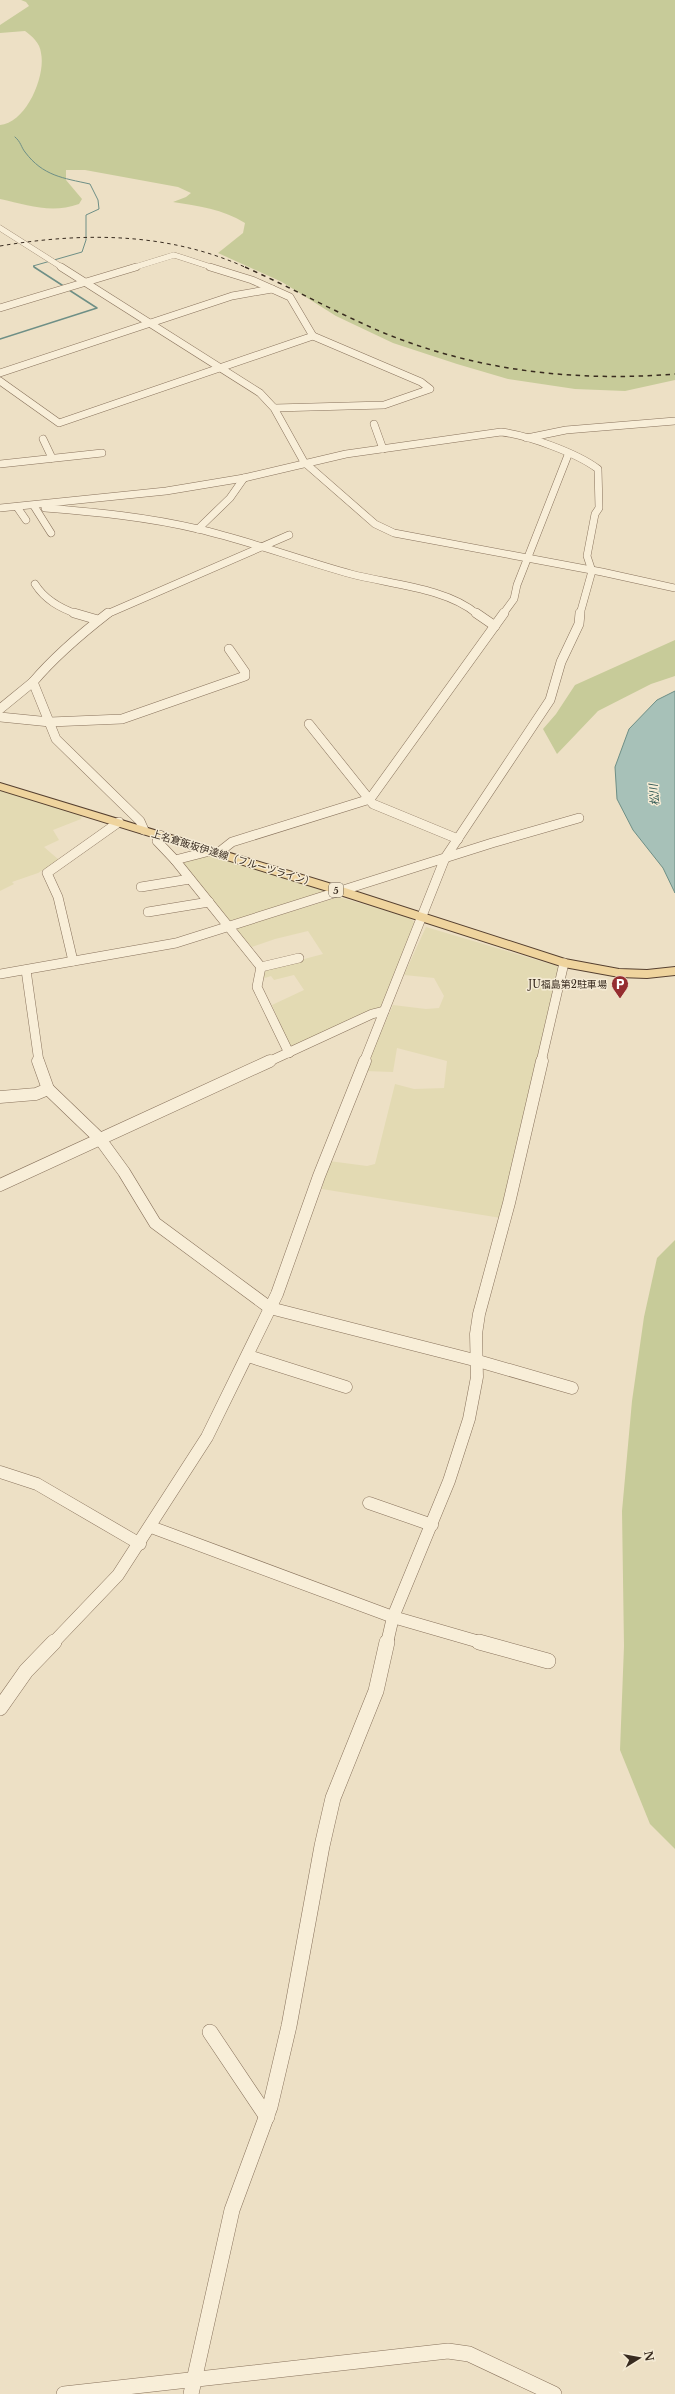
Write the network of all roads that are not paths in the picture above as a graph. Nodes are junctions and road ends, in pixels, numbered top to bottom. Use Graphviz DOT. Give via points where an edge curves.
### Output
graph roads {
  1 [pos="0,228"];
  2 [pos="85,281"];
  3 [pos="272,289"];
  4 [pos="0,308"];
  5 [pos="151,323"];
  6 [pos="313,336"];
  7 [pos="220,368"];
  8 [pos="0,373"];
  9 [pos="0,381"];
  10 [pos="275,408"];
  11 [pos="675,421"];
  12 [pos="374,424"];
  13 [pos="527,438"];
  14 [pos="43,439"];
  15 [pos="383,450"];
  16 [pos="102,453"];
  17 [pos="568,455"];
  18 [pos="52,458"];
  19 [pos="304,462"];
  20 [pos="0,464"];
  21 [pos="244,478"];
  22 [pos="32,505"];
  23 [pos="16,507"];
  24 [pos="0,508"];
  25 [pos="26,520"];
  26 [pos="198,529"];
  27 [pos="51,533"];
  28 [pos="289,535"];
  29 [pos="260,547"];
  30 [pos="528,558"];
  31 [pos="592,570"];
  32 [pos="35,584"];
  33 [pos="675,588"];
  34 [pos="98,620"];
  35 [pos="496,626"];
  36 [pos="229,648"];
  37 [pos="33,682"];
  38 [pos="0,709"];
  39 [pos="0,717"];
  40 [pos="50,722"];
  41 [pos="309,724"];
  42 [pos="0,786"];
  43 [pos="368,800"];
  44 [pos="579,818"];
  45 [pos="119,822"];
  46 [pos="144,830"];
  47 [pos="160,835"];
  48 [pos="458,839"];
  49 [pos="214,852"];
  50 [pos="446,858"];
  51 [pos="175,860"];
  52 [pos="190,879"];
  53 [pos="141,887"];
  54 [pos="341,891"];
  55 [pos="209,902"];
  56 [pos="148,912"];
  57 [pos="421,918"];
  58 [pos="229,927"];
  59 [pos="299,958"];
  60 [pos="72,961"];
  61 [pos="564,963"];
  62 [pos="261,966"];
  63 [pos="26,970"];
  64 [pos="675,971"];
  65 [pos="0,974"];
  66 [pos="384,1011"];
  67 [pos="289,1053"];
  68 [pos="48,1089"];
  69 [pos="0,1096"];
  70 [pos="100,1139"];
  71 [pos="0,1185"];
  72 [pos="270,1308"];
  73 [pos="248,1356"];
  74 [pos="478,1361"];
  75 [pos="346,1387"];
  76 [pos="572,1388"];
  77 [pos="0,1472"];
  78 [pos="369,1502"];
  79 [pos="432,1525"];
  80 [pos="151,1527"];
  81 [pos="140,1544"];
  82 [pos="393,1617"];
  83 [pos="548,1661"];
  84 [pos="0,1708"];
  85 [pos="210,2032"];
  86 [pos="267,2117"];
  87 [pos="193,2387"];
  88 [pos="64,2394"];
  89 [pos="554,2394"];
  1 -- 2 [label="street" via="5,235"];
  2 -- 3 [label="street" via="174,255 247,278"];
  2 -- 4 [label="street"];
  2 -- 5 [label="street"];
  3 -- 5 [label="street" via="237,295"];
  3 -- 6 [label="street" via="292,298"];
  5 -- 7 [label="street"];
  5 -- 8 [label="street"];
  6 -- 7 [label="street"];
  6 -- 10 [label="street" via="421,382 430,389 384,405"];
  7 -- 9 [label="street" via="59,423"];
  7 -- 10 [label="street" via="260,393"];
  10 -- 19 [label="street" via="296,453"];
  11 -- 13 [label="street" via="566,430"];
  12 -- 15 [label="street"];
  13 -- 15 [label="street" via="501,432"];
  13 -- 17 [label="street"];
  14 -- 18 [label="street"];
  15 -- 19 [label="street"];
  16 -- 18 [label="street"];
  17 -- 30 [label="street"];
  17 -- 31 [label="street" via="598,469 599,508 595,514 587,556"];
  18 -- 20 [label="street"];
  19 -- 21 [label="street"];
  19 -- 30 [label="street" via="369,519 388,531"];
  21 -- 22 [label="street" via="167,491"];
  21 -- 26 [label="street" via="230,498"];
  22 -- 23 [label="street"];
  22 -- 26 [label="street" via="119,514"];
  22 -- 27 [label="street"];
  23 -- 24 [label="street"];
  23 -- 25 [label="street"];
  26 -- 29 [label="street"];
  28 -- 29 [label="street"];
  29 -- 34 [label="street" via="112,610"];
  29 -- 35 [label="street" via="452,600 471,608"];
  30 -- 31 [label="street"];
  30 -- 35 [label="street" via="514,599"];
  31 -- 33 [label="street"];
  31 -- 48 [label="street" via="581,607 580,621 561,662 550,700"];
  32 -- 34 [label="street" via="46,598 59,606"];
  34 -- 37 [label="street" via="41,670"];
  35 -- 43 [label="street"];
  36 -- 40 [label="street" via="246,674 228,683 122,719"];
  37 -- 38 [label="street"];
  37 -- 40 [label="street"];
  39 -- 40 [label="street"];
  40 -- 46 [label="street" via="56,739 140,822"];
  41 -- 43 [label="street"];
  42 -- 45 [label="main road, 上名倉飯坂伊達線（フルーツライン） / 5"];
  43 -- 48 [label="street"];
  43 -- 49 [label="street" via="232,842"];
  44 -- 50 [label="street"];
  45 -- 46 [label="main road, 上名倉飯坂伊達線（フルーツライン） / 5"];
  45 -- 60 [label="street" via="47,873 58,897"];
  46 -- 47 [label="main road, 上名倉飯坂伊達線（フルーツライン） / 5"];
  47 -- 49 [label="main road, 上名倉飯坂伊達線（フルーツライン） / 5"];
  47 -- 51 [label="street" via="157,841"];
  48 -- 50 [label="street"];
  49 -- 51 [label="street"];
  49 -- 54 [label="main road, 上名倉飯坂伊達線（フルーツライン） / 5"];
  50 -- 54 [label="street"];
  50 -- 57 [label="street"];
  51 -- 52 [label="street"];
  52 -- 53 [label="street"];
  52 -- 55 [label="street"];
  54 -- 57 [label="main road, 上名倉飯坂伊達線（フルーツライン） / 5"];
  54 -- 58 [label="street"];
  55 -- 56 [label="street"];
  55 -- 58 [label="street"];
  57 -- 61 [label="main road, 上名倉飯坂伊達線（フルーツライン） / 5"];
  57 -- 66 [label="street"];
  58 -- 60 [label="street" via="176,943"];
  58 -- 62 [label="street"];
  59 -- 62 [label="street"];
  60 -- 63 [label="street"];
  61 -- 64 [label="main road, 上名倉飯坂伊達線（フルーツライン） / 5" via="625,974"];
  61 -- 74 [label="street" via="509,1203 479,1314 476,1334"];
  62 -- 67 [label="street" via="257,987"];
  63 -- 65 [label="street"];
  63 -- 68 [label="street" via="38,1060"];
  66 -- 67 [label="street" via="372,1014"];
  66 -- 72 [label="street"];
  67 -- 70 [label="street"];
  68 -- 69 [label="street" via="36,1094"];
  68 -- 70 [label="street"];
  70 -- 71 [label="street"];
  70 -- 72 [label="street" via="124,1172 155,1223"];
  72 -- 73 [label="street"];
  72 -- 74 [label="street"];
  73 -- 75 [label="street"];
  73 -- 80 [label="street" via="207,1436"];
  74 -- 76 [label="street"];
  74 -- 79 [label="street" via="462,1446"];
  77 -- 81 [label="street" via="37,1484"];
  78 -- 79 [label="street"];
  79 -- 82 [label="street"];
  80 -- 81 [label="street"];
  80 -- 82 [label="street"];
  81 -- 84 [label="street" via="110,1585 26,1671"];
  82 -- 83 [label="street"];
  82 -- 86 [label="street" via="376,1691 342,1770 327,1823 289,2026"];
  85 -- 86 [label="street"];
  86 -- 87 [label="street" via="232,2210"];
  87 -- 88 [label="street"];
  87 -- 89 [label="street" via="448,2350 469,2354"];
}
